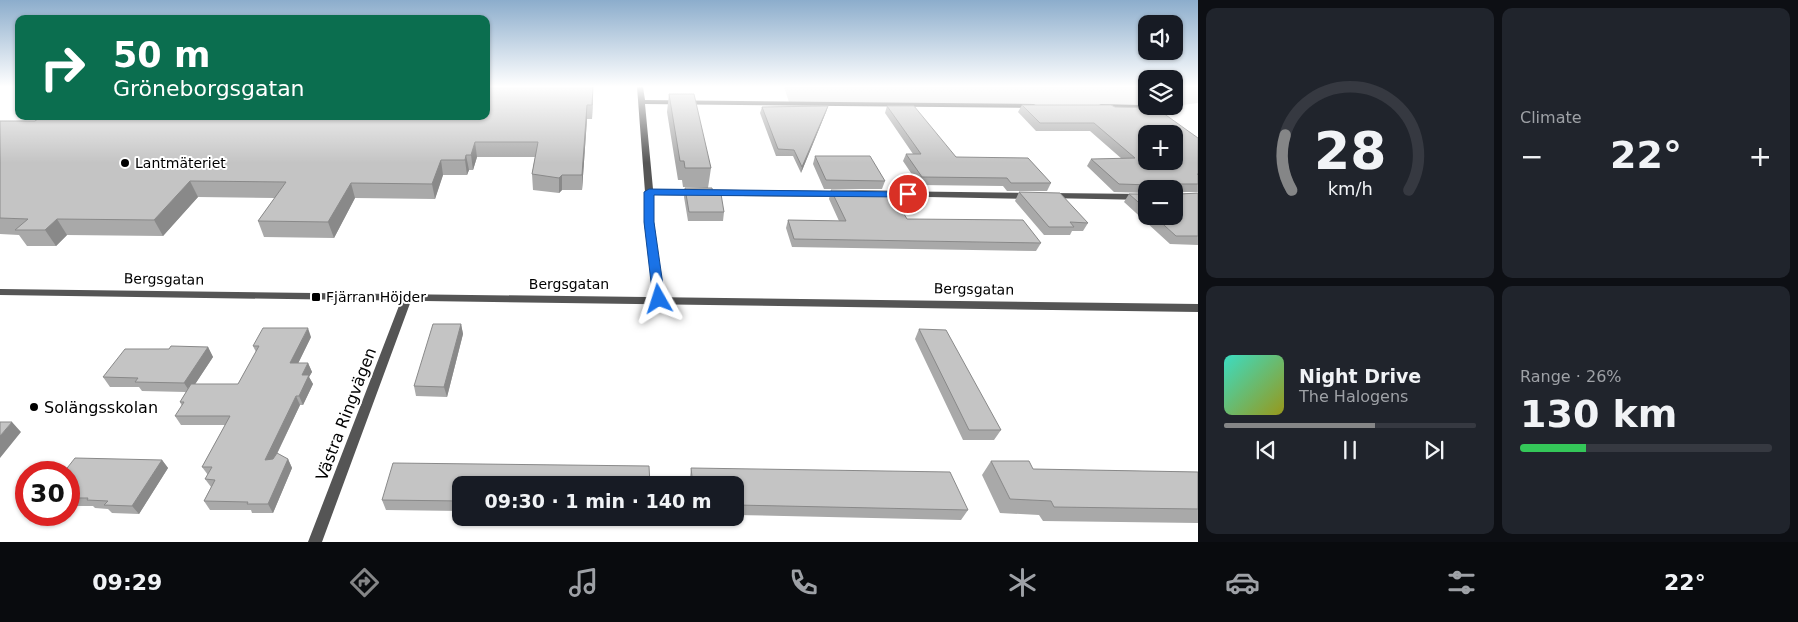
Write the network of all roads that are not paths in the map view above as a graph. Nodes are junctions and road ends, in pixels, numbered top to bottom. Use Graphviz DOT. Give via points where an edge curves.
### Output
graph roads {
  1 [pos="642,112"];
  2 [pos="649,192"];
  3 [pos="848,194"];
  4 [pos="868,194"];
  5 [pos="1138,197"];
  6 [pos="0,292"];
  7 [pos="407,298"];
  8 [pos="659,299"];
  9 [pos="1198,308"];
  10 [pos="315,542"];
  1 -- 2 [label="street"];
  2 -- 3 [label="street"];
  2 -- 8 [label="street" via="649,222"];
  4 -- 5 [label="street"];
  6 -- 7 [label="street, Bergsgatan"];
  7 -- 8 [label="street, Bergsgatan"];
  7 -- 10 [label="street, Västra Ringvägen"];
  8 -- 9 [label="street, Bergsgatan"];
}
